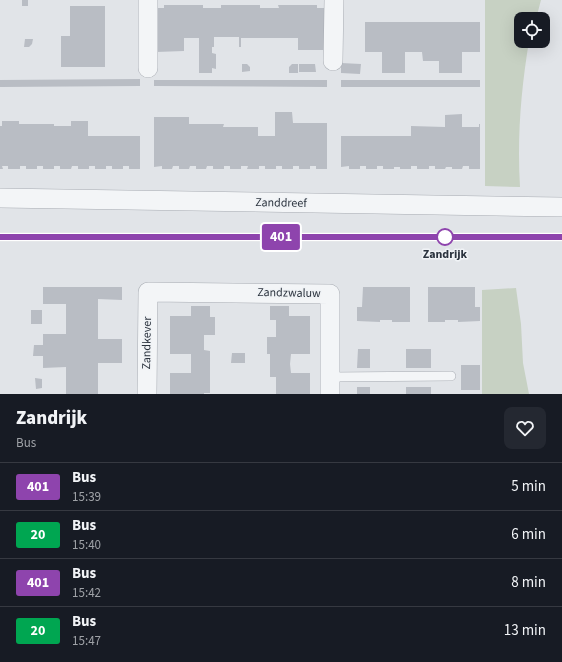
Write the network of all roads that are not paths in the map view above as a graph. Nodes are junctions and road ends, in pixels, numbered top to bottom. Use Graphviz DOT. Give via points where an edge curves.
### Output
graph roads {
  1 [pos="148,0"];
  2 [pos="334,0"];
  3 [pos="333,61"];
  4 [pos="148,68"];
  5 [pos="0,198"];
  6 [pos="562,207"];
  7 [pos="0,237"];
  8 [pos="562,237"];
  9 [pos="148,292"];
  10 [pos="451,376"];
  11 [pos="330,385"];
  12 [pos="147,394"];
  1 -- 4 [label="street"];
  2 -- 3 [label="street"];
  5 -- 6 [label="street, Zanddreef"];
  7 -- 8 [label="lane"];
  9 -- 11 [label="street, Zandzwaluw" via="330,294"];
  9 -- 12 [label="street, Zandkever"];
  10 -- 11 [label="lane"];
}
